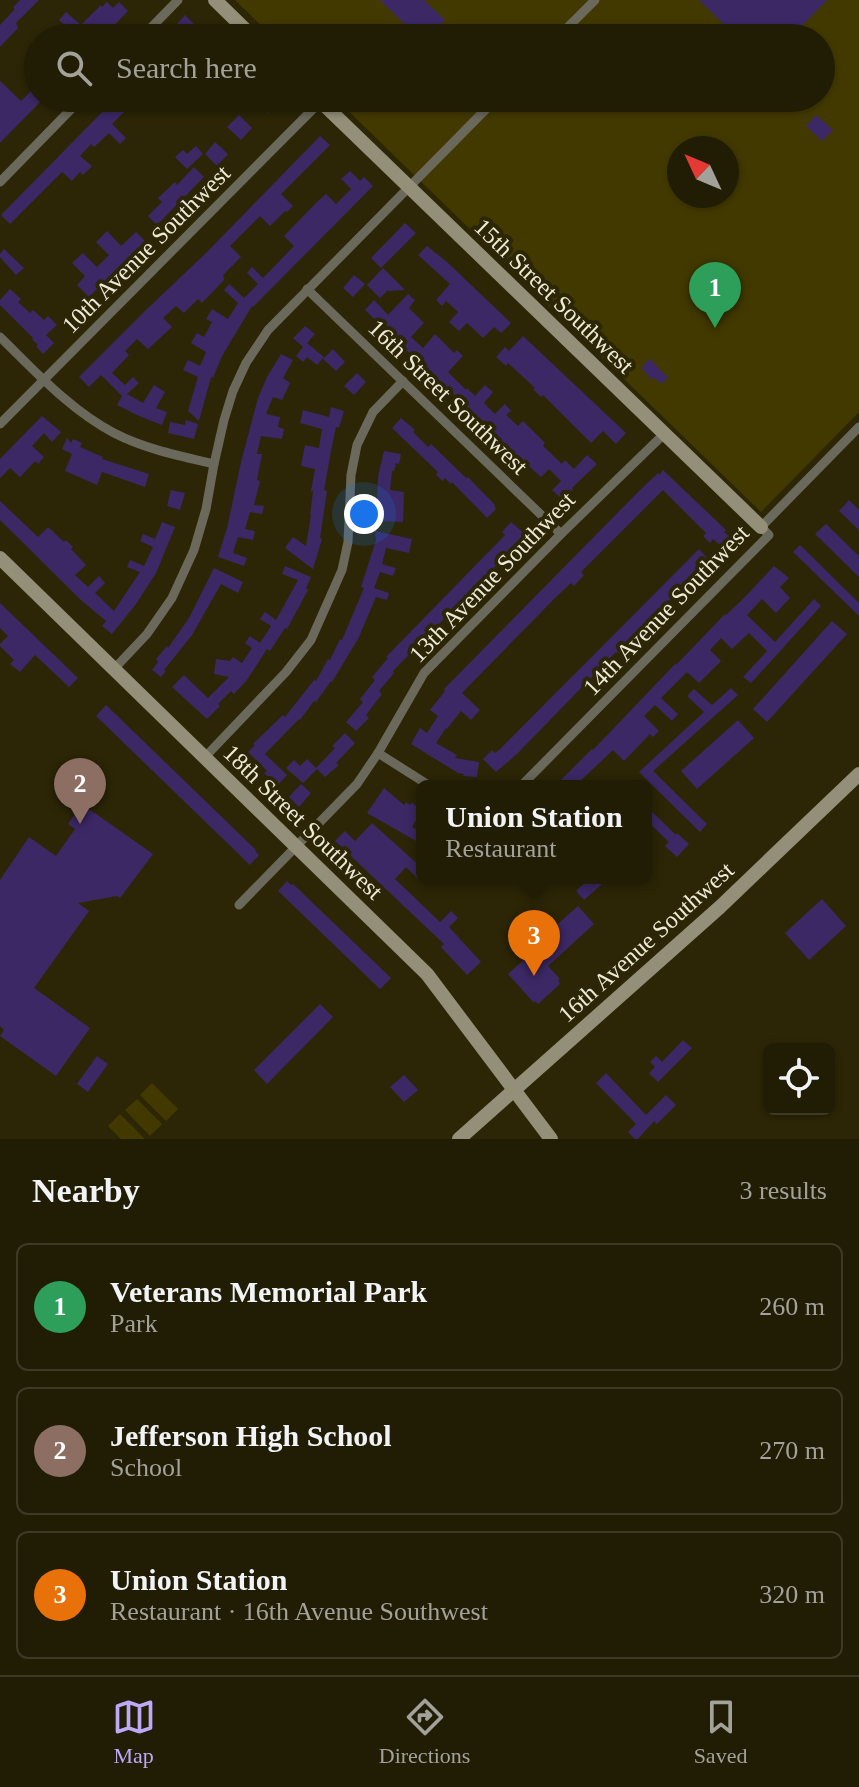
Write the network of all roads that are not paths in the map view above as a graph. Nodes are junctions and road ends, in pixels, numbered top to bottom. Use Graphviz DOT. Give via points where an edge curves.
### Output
graph roads {
  1 [pos="178,0"];
  2 [pos="215,0"];
  3 [pos="595,0"];
  4 [pos="155,24"];
  5 [pos="240,24"];
  6 [pos="571,24"];
  7 [pos="68,112"];
  8 [pos="306,112"];
  9 [pos="331,112"];
  10 [pos="483,112"];
  11 [pos="0,182"];
  12 [pos="409,187"];
  13 [pos="307,289"];
  14 [pos="0,337"];
  15 [pos="44,380"];
  16 [pos="403,381"];
  17 [pos="0,424"];
  18 [pos="859,427"];
  19 [pos="664,434"];
  20 [pos="214,464"];
  21 [pos="761,527"];
  22 [pos="561,534"];
  23 [pos="0,558"];
  24 [pos="114,669"];
  25 [pos="378,753"];
  26 [pos="205,757"];
  27 [pos="859,774"];
  28 [pos="421,780"];
  29 [pos="527,780"];
  30 [pos="296,846"];
  31 [pos="239,905"];
  32 [pos="515,1090"];
  33 [pos="459,1139"];
  34 [pos="551,1139"];
  1 -- 4 [label="street"];
  2 -- 5 [label="street"];
  3 -- 6 [label="street"];
  7 -- 11 [label="street"];
  8 -- 15 [label="street, 10th Avenue Southwest"];
  9 -- 12 [label="street, 15th Street Southwest"];
  10 -- 12 [label="street"];
  12 -- 13 [label="street"];
  12 -- 19 [label="street, 15th Street Southwest"];
  13 -- 16 [label="street, 16th Street Southwest"];
  13 -- 20 [label="street" via="268,330 246,363"];
  14 -- 15 [label="street"];
  15 -- 17 [label="street, 10th Avenue Southwest"];
  15 -- 20 [label="street" via="114,433 148,448"];
  16 -- 22 [label="street, 16th Street Southwest"];
  16 -- 26 [label="street" via="373,412 357,445 342,570 311,640"];
  18 -- 21 [label="street, 14th Avenue Southwest"];
  19 -- 21 [label="street, 15th Street Southwest"];
  19 -- 22 [label="street, 13th Avenue Southwest"];
  20 -- 24 [label="street" via="194,550 172,598"];
  21 -- 29 [label="street, 14th Avenue Southwest" via="769,535"];
  22 -- 25 [label="street, 13th Avenue Southwest" via="424,673"];
  23 -- 24 [label="street, 18th Street Southwest"];
  24 -- 26 [label="street, 18th Street Southwest"];
  25 -- 28 [label="street"];
  25 -- 30 [label="street, 13th Avenue Southwest" via="357,784"];
  26 -- 30 [label="street, 18th Street Southwest"];
  27 -- 32 [label="street, 16th Avenue Southwest"];
  30 -- 31 [label="street, 13th Avenue Southwest"];
  30 -- 32 [label="street, 18th Street Southwest" via="427,974"];
  32 -- 33 [label="street, 16th Avenue Southwest"];
  32 -- 34 [label="street, 18th Street Southwest"];
}
